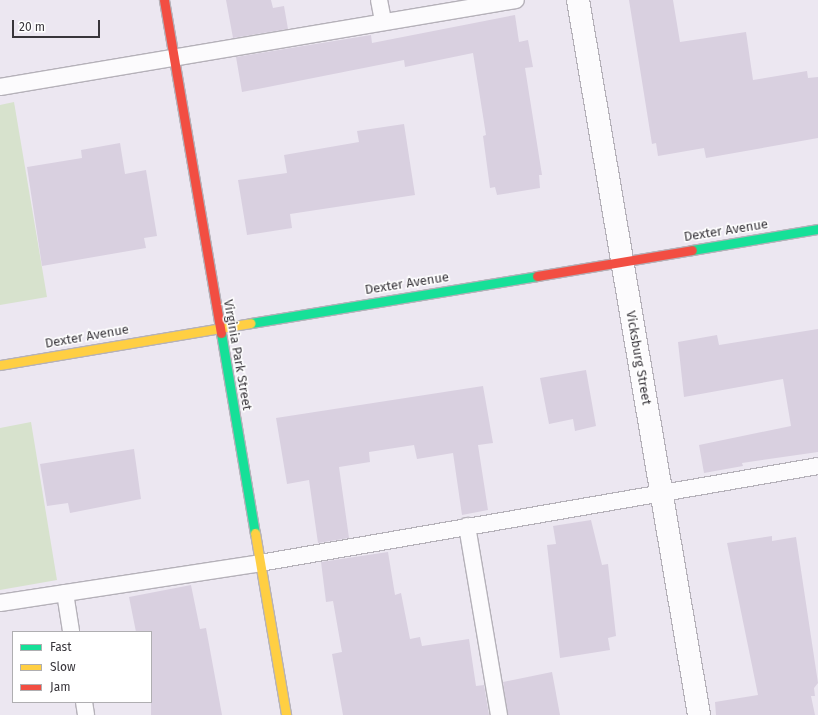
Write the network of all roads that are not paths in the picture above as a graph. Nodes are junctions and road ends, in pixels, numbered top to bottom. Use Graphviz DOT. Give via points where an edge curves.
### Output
graph roads {
  1 [pos="164,0"];
  2 [pos="380,0"];
  3 [pos="516,0"];
  4 [pos="578,0"];
  5 [pos="383,21"];
  6 [pos="174,58"];
  7 [pos="0,87"];
  8 [pos="818,228"];
  9 [pos="622,261"];
  10 [pos="219,328"];
  11 [pos="0,365"];
  12 [pos="818,466"];
  13 [pos="661,492"];
  14 [pos="467,526"];
  15 [pos="260,563"];
  16 [pos="64,593"];
  17 [pos="0,604"];
  18 [pos="71,631"];
  19 [pos="84,703"];
  20 [pos="86,715"];
  21 [pos="286,715"];
  22 [pos="499,715"];
  23 [pos="699,715"];
  1 -- 6 [label="street, Virginia Park Street"];
  2 -- 5 [label="lane"];
  3 -- 5 [label="lane"];
  4 -- 9 [label="street, Vicksburg Street"];
  5 -- 6 [label="lane"];
  6 -- 7 [label="lane"];
  6 -- 10 [label="street, Virginia Park Street"];
  8 -- 9 [label="street, Dexter Avenue"];
  9 -- 10 [label="street, Dexter Avenue"];
  9 -- 13 [label="street, Vicksburg Street"];
  10 -- 11 [label="street, Dexter Avenue"];
  10 -- 15 [label="street, Virginia Park Street"];
  12 -- 13 [label="lane"];
  13 -- 14 [label="lane"];
  13 -- 23 [label="street, Vicksburg Street"];
  14 -- 15 [label="lane"];
  14 -- 22 [label="lane"];
  15 -- 16 [label="lane"];
  15 -- 21 [label="street, Virginia Park Street"];
  16 -- 17 [label="lane"];
  16 -- 18 [label="lane"];
  19 -- 20 [label="lane"];
}
